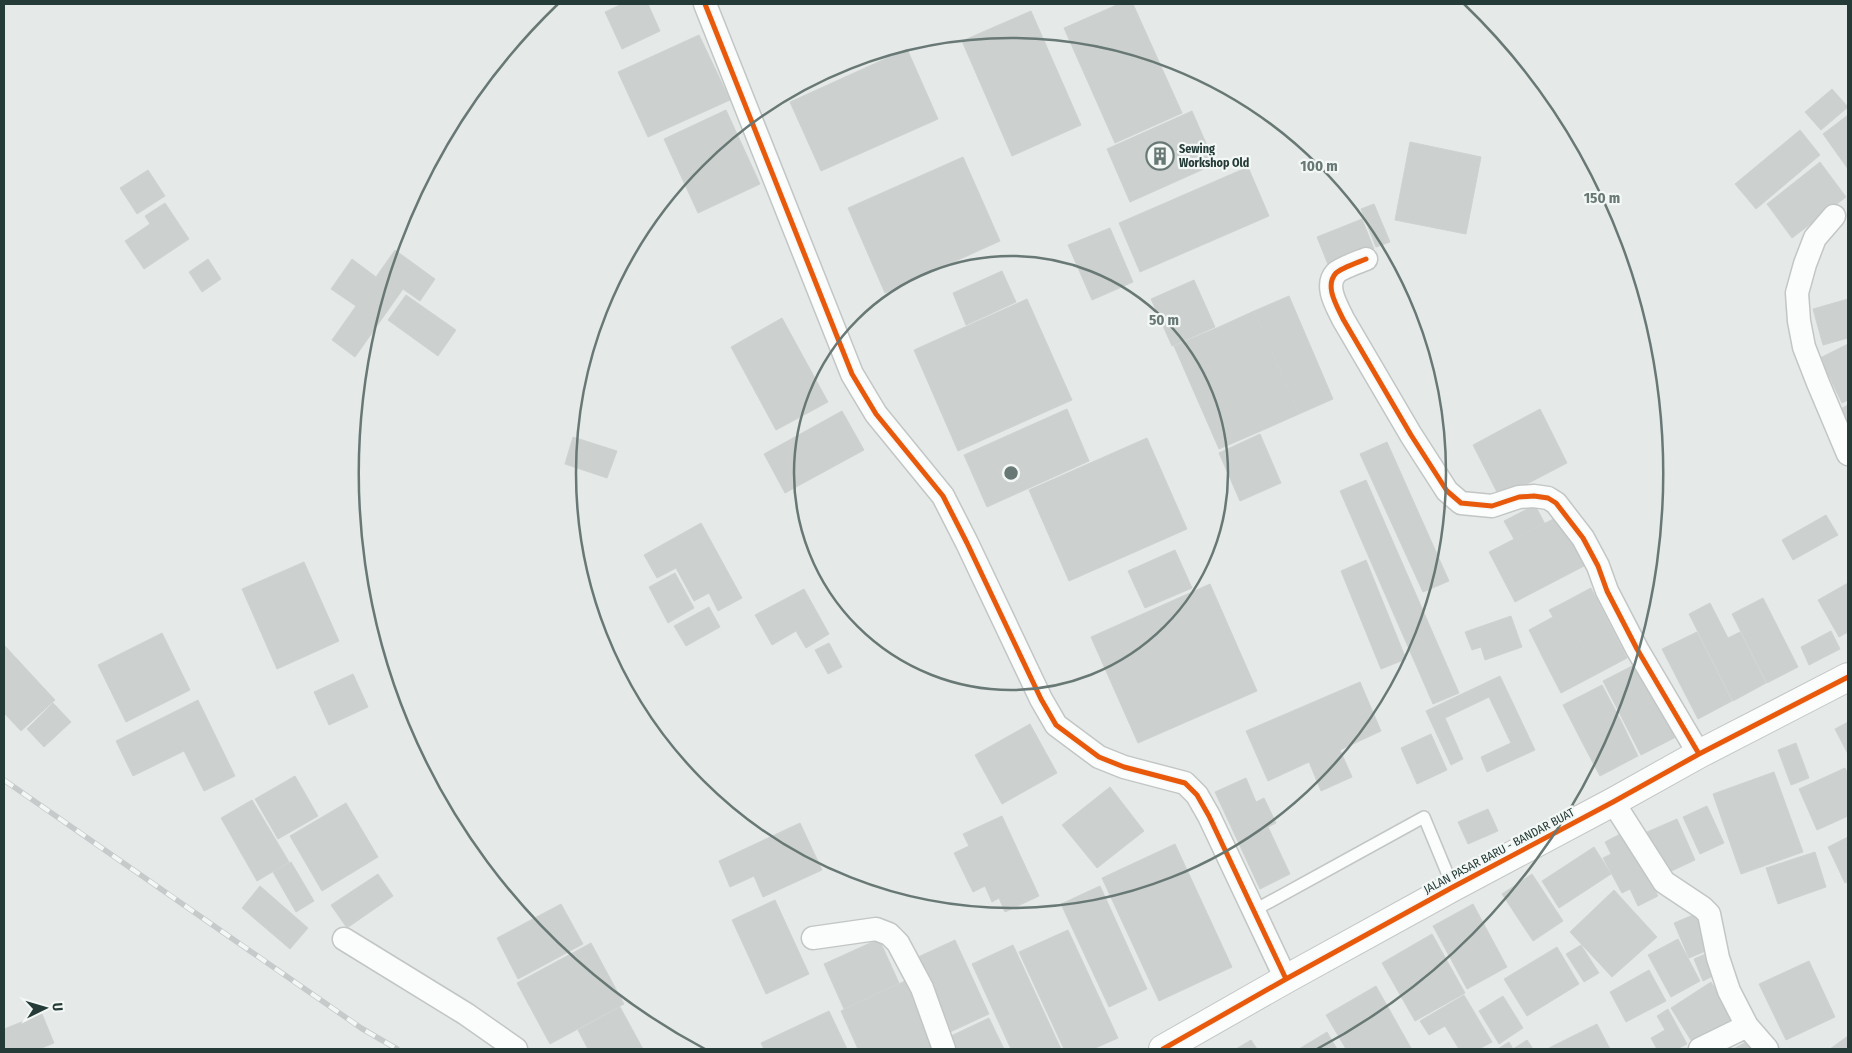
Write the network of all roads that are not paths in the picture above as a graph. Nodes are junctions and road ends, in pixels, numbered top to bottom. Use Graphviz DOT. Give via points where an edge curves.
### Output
graph roads {
  1 [pos="705,4"];
  2 [pos="1834,216"];
  3 [pos="1366,259"];
  4 [pos="1848,454"];
  5 [pos="1848,677"];
  6 [pos="1699,754"];
  7 [pos="1613,802"];
  8 [pos="1453,887"];
  9 [pos="1253,911"];
  10 [pos="813,938"];
  11 [pos="344,939"];
  12 [pos="1286,979"];
  13 [pos="1747,1026"];
  14 [pos="516,1049"];
  15 [pos="944,1049"];
  16 [pos="1163,1049"];
  17 [pos="1700,1049"];
  18 [pos="1767,1049"];
  1 -- 9 [label="street" via="852,374 876,414 943,496 1056,725 1099,757 1185,784 1197,795"];
  2 -- 4 [label="street" via="1816,238 1797,293 1804,347"];
  3 -- 6 [label="street" via="1336,273 1331,289 1335,301 1447,491 1461,503 1492,506 1519,497 1534,496 1556,503 1583,538 1637,649"];
  5 -- 6 [label="street, JALAN PASAR BARU - BANDAR BUAT"];
  6 -- 7 [label="street, JALAN PASAR BARU - BANDAR BUAT"];
  7 -- 8 [label="street, JALAN PASAR BARU - BANDAR BUAT"];
  7 -- 13 [label="street" via="1664,882 1709,914 1724,978"];
  8 -- 9 [label="lane" via="1424,816"];
  8 -- 12 [label="street, JALAN PASAR BARU - BANDAR BUAT"];
  9 -- 12 [label="street"];
  10 -- 15 [label="street" via="876,929 890,934 922,988"];
  11 -- 14 [label="street" via="466,1014"];
  12 -- 16 [label="street, JALAN PASAR BARU - BANDAR BUAT"];
  13 -- 17 [label="street"];
  13 -- 18 [label="street"];
}
